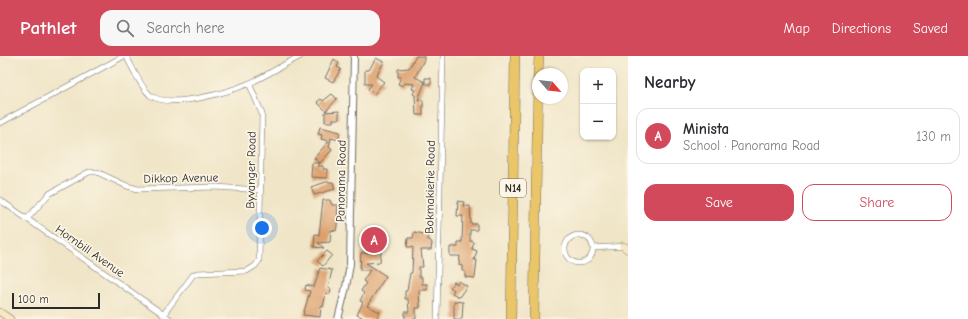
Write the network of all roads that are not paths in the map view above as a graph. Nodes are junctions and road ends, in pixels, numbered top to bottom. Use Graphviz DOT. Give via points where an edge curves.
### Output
graph roads {
  1 [pos="125,56"];
  2 [pos="302,56"];
  3 [pos="354,56"];
  4 [pos="443,56"];
  5 [pos="515,56"];
  6 [pos="539,56"];
  7 [pos="538,68"];
  8 [pos="249,83"];
  9 [pos="538,104"];
  10 [pos="0,123"];
  11 [pos="260,190"];
  12 [pos="0,200"];
  13 [pos="27,219"];
  14 [pos="626,247"];
  15 [pos="594,248"];
  16 [pos="342,305"];
  17 [pos="0,312"];
  18 [pos="163,315"];
  19 [pos="10,319"];
  20 [pos="170,319"];
  21 [pos="335,319"];
  22 [pos="338,319"];
  23 [pos="437,319"];
  24 [pos="511,319"];
  25 [pos="534,319"];
  1 -- 8 [label="street" via="144,88 165,101 213,95"];
  1 -- 10 [label="street"];
  2 -- 8 [label="street"];
  3 -- 16 [label="street, Panorama Road" via="350,264"];
  4 -- 23 [label="street, Bokmakierie Road"];
  5 -- 24 [label="highway, N14"];
  6 -- 7 [label="highway, N14"];
  8 -- 11 [label="street, Byvanger Road" via="262,114"];
  9 -- 25 [label="highway, N14"];
  11 -- 13 [label="street, Dikkop Avenue" via="216,187 138,189 97,172 89,172 49,194"];
  11 -- 18 [label="street, Byvanger Road" via="259,261 246,271 193,275"];
  12 -- 13 [label="street, Hornbill Avenue"];
  13 -- 18 [label="street, Hornbill Avenue"];
  14 -- 15 [label="street"];
  15 -- 15 [label="street" via="590,258 580,264 570,260 565,251 568,240 578,234 588,238"];
  16 -- 21 [label="street, Panorama Road"];
  16 -- 22 [label="street, Panorama Road"];
  17 -- 19 [label="main road"];
  18 -- 20 [label="street, Hornbill Avenue"];
}
